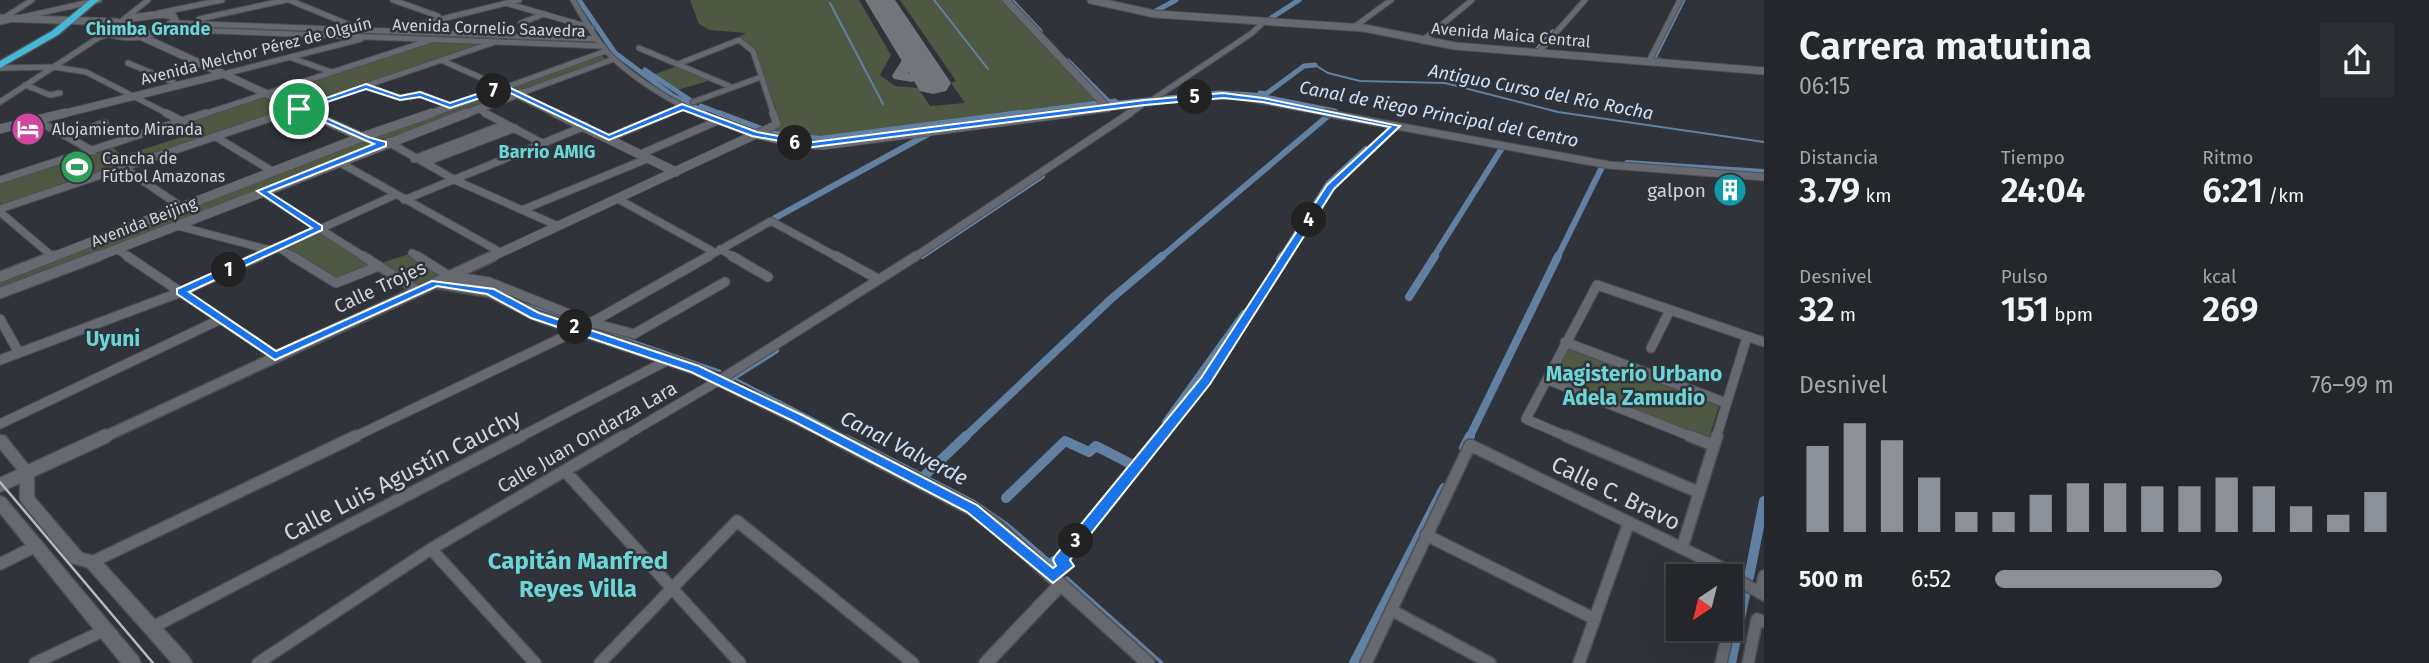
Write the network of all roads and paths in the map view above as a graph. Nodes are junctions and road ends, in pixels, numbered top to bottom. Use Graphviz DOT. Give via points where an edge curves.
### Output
graph roads {
  1 [pos="32,0"];
  2 [pos="158,0"];
  3 [pos="222,0"];
  4 [pos="287,0"];
  5 [pos="393,0"];
  6 [pos="519,0"];
  7 [pos="573,0"];
  8 [pos="1006,0"];
  9 [pos="1091,0"];
  10 [pos="1391,0"];
  11 [pos="1472,0"];
  12 [pos="1585,0"];
  13 [pos="1680,0"];
  14 [pos="91,1"];
  15 [pos="146,1"];
  16 [pos="502,1"];
  17 [pos="154,14"];
  18 [pos="544,14"];
  19 [pos="38,16"];
  20 [pos="438,16"];
  21 [pos="210,17"];
  22 [pos="1,20"];
  23 [pos="15,21"];
  24 [pos="120,21"];
  25 [pos="1265,21"];
  26 [pos="183,22"];
  27 [pos="63,23"];
  28 [pos="174,23"];
  29 [pos="202,23"];
  30 [pos="522,23"];
  31 [pos="592,27"];
  32 [pos="1354,27"];
  33 [pos="0,29"];
  34 [pos="163,29"];
  35 [pos="361,29"];
  36 [pos="380,30"];
  37 [pos="110,31"];
  38 [pos="394,31"];
  39 [pos="138,35"];
  40 [pos="355,36"];
  41 [pos="370,37"];
  42 [pos="597,39"];
  43 [pos="431,40"];
  44 [pos="1422,41"];
  45 [pos="495,42"];
  46 [pos="604,48"];
  47 [pos="639,48"];
  48 [pos="1538,53"];
  49 [pos="290,57"];
  50 [pos="0,59"];
  51 [pos="614,59"];
  52 [pos="441,60"];
  53 [pos="1649,61"];
  54 [pos="128,63"];
  55 [pos="678,64"];
  56 [pos="0,66"];
  57 [pos="54,67"];
  58 [pos="1764,71"];
  59 [pos="219,73"];
  60 [pos="332,73"];
  61 [pos="761,76"];
  62 [pos="173,82"];
  63 [pos="25,85"];
  64 [pos="366,86"];
  65 [pos="729,86"];
  66 [pos="504,88"];
  67 [pos="60,93"];
  68 [pos="521,93"];
  69 [pos="130,94"];
  70 [pos="265,95"];
  71 [pos="1158,100"];
  72 [pos="0,102"];
  73 [pos="694,102"];
  74 [pos="1145,103"];
  75 [pos="450,106"];
  76 [pos="1105,106"];
  77 [pos="682,107"];
  78 [pos="478,108"];
  79 [pos="299,109"];
  80 [pos="36,120"];
  81 [pos="717,121"];
  82 [pos="184,122"];
  83 [pos="0,123"];
  84 [pos="105,123"];
  85 [pos="506,124"];
  86 [pos="585,125"];
  87 [pos="1396,126"];
  88 [pos="514,128"];
  89 [pos="0,129"];
  90 [pos="756,134"];
  91 [pos="66,136"];
  92 [pos="216,137"];
  93 [pos="362,137"];
  94 [pos="609,138"];
  95 [pos="385,143"];
  96 [pos="542,143"];
  97 [pos="93,151"];
  98 [pos="645,156"];
  99 [pos="414,159"];
  100 [pos="337,161"];
  101 [pos="426,162"];
  102 [pos="124,168"];
  103 [pos="272,171"];
  104 [pos="676,172"];
  105 [pos="1764,177"];
  106 [pos="453,179"];
  107 [pos="0,180"];
  108 [pos="262,191"];
  109 [pos="394,195"];
  110 [pos="618,199"];
  111 [pos="404,200"];
  112 [pos="183,208"];
  113 [pos="0,210"];
  114 [pos="522,210"];
  115 [pos="178,226"];
  116 [pos="558,226"];
  117 [pos="319,228"];
  118 [pos="274,249"];
  119 [pos="118,250"];
  120 [pos="717,251"];
  121 [pos="500,252"];
  122 [pos="412,253"];
  123 [pos="53,257"];
  124 [pos="379,266"];
  125 [pos="450,276"];
  126 [pos="0,277"];
  127 [pos="768,277"];
  128 [pos="878,279"];
  129 [pos="725,282"];
  130 [pos="436,283"];
  131 [pos="418,291"];
  132 [pos="181,292"];
  133 [pos="0,293"];
  134 [pos="1670,310"];
  135 [pos="0,319"];
  136 [pos="220,319"];
  137 [pos="584,325"];
  138 [pos="1747,337"];
  139 [pos="1565,342"];
  140 [pos="1764,342"];
  141 [pos="1651,348"];
  142 [pos="19,353"];
  143 [pos="275,356"];
  144 [pos="670,359"];
  145 [pos="0,360"];
  146 [pos="1548,380"];
  147 [pos="718,381"];
  148 [pos="1726,403"];
  149 [pos="0,424"];
  150 [pos="0,440"];
  151 [pos="1713,445"];
  152 [pos="565,471"];
  153 [pos="27,472"];
  154 [pos="0,485"];
  155 [pos="1698,492"];
  156 [pos="0,502"];
  157 [pos="1629,522"];
  158 [pos="1426,534"];
  159 [pos="36,546"];
  160 [pos="1682,548"];
  161 [pos="431,549"];
  162 [pos="92,562"];
  163 [pos="0,564"];
  164 [pos="1715,564"];
  165 [pos="1764,576"];
  166 [pos="1057,580"];
  167 [pos="1743,583"];
  168 [pos="670,590"];
  169 [pos="1762,594"];
  170 [pos="1391,610"];
  171 [pos="1595,619"];
  172 [pos="1764,622"];
  173 [pos="153,627"];
  174 [pos="105,630"];
  175 [pos="1727,641"];
  176 [pos="35,663"];
  177 [pos="132,663"];
  178 [pos="183,663"];
  179 [pos="258,663"];
  180 [pos="535,663"];
  181 [pos="600,663"];
  182 [pos="740,663"];
  183 [pos="913,663"];
  184 [pos="986,663"];
  185 [pos="1148,663"];
  186 [pos="1366,663"];
  187 [pos="1490,663"];
  188 [pos="1579,663"];
  189 [pos="1721,663"];
  190 [pos="1748,663"];
  1 -- 22 [label="street"];
  2 -- 15 [label="street"];
  3 -- 17 [label="street"];
  4 -- 21 [label="street"];
  4 -- 35 [label="street"];
  5 -- 20 [label="street"];
  6 -- 16 [label="street, Avenida Melchor Pérez de Olguín"];
  7 -- 31 [label="street"];
  8 -- 76 [label="street"];
  9 -- 25 [label="street, Avenida Maica Central" via="1155,14"];
  10 -- 32 [label="street"];
  11 -- 44 [label="street"];
  12 -- 48 [label="street"];
  13 -- 53 [label="street"];
  14 -- 19 [label="street"];
  14 -- 27 [label="highway"];
  14 -- 27 [label="highway"];
  15 -- 24 [label="street"];
  16 -- 18 [label="street"];
  16 -- 20 [label="street, Avenida Melchor Pérez de Olguín"];
  16 -- 38 [label="street, Avenida Melchor Pérez de Olguín"];
  17 -- 24 [label="street"];
  17 -- 28 [label="street" via="171,15"];
  18 -- 30 [label="street"];
  18 -- 31 [label="street"];
  19 -- 23 [label="street"];
  19 -- 27 [label="street"];
  20 -- 36 [label="street, Avenida Melchor Pérez de Olguín"];
  21 -- 26 [label="street"];
  21 -- 29 [label="street"];
  22 -- 23 [label="street"];
  23 -- 27 [label="street"];
  23 -- 33 [label="street"];
  24 -- 27 [label="street"];
  24 -- 37 [label="street"];
  25 -- 32 [label="street, Avenida Maica Central"];
  25 -- 71 [label="street"];
  26 -- 28 [label="street, Avenida Cornelio Saavedra"];
  26 -- 29 [label="street, Avenida Cornelio Saavedra"];
  27 -- 37 [label="street"];
  27 -- 50 [label="highway"];
  27 -- 56 [label="highway"];
  28 -- 34 [label="street"];
  29 -- 35 [label="street, Avenida Cornelio Saavedra"];
  31 -- 42 [label="street"];
  32 -- 44 [label="street, Avenida Maica Central"];
  34 -- 39 [label="street"];
  34 -- 40 [label="street, Avenida Cornelio Saavedra"];
  35 -- 36 [label="street, Avenida Cornelio Saavedra"];
  36 -- 38 [label="street, Avenida Cornelio Saavedra"];
  36 -- 40 [label="street, Avenida Melchor Pérez de Olguín"];
  37 -- 39 [label="street"];
  37 -- 57 [label="street"];
  38 -- 41 [label="street, Avenida Melchor Pérez de Olguín"];
  38 -- 42 [label="street, Avenida Cornelio Saavedra"];
  39 -- 59 [label="street"];
  40 -- 41 [label="street, Avenida Cornelio Saavedra"];
  40 -- 59 [label="street, Avenida Melchor Pérez de Olguín"];
  41 -- 43 [label="street, Avenida Cornelio Saavedra"];
  41 -- 49 [label="street, Avenida Melchor Pérez de Olguín"];
  42 -- 46 [label="street"];
  43 -- 45 [label="street, Avenida Cornelio Saavedra"];
  43 -- 60 [label="street"];
  44 -- 48 [label="street, Avenida Maica Central"];
  45 -- 46 [label="street, Avenida Cornelio Saavedra"];
  45 -- 52 [label="street"];
  46 -- 51 [label="street"];
  46 -- 66 [label="street, Avenida Beijing"];
  47 -- 55 [label="street"];
  48 -- 53 [label="street, Avenida Maica Central"];
  49 -- 59 [label="street, Avenida Melchor Pérez de Olguín"];
  49 -- 60 [label="street"];
  51 -- 68 [label="street, Avenida Beijing"];
  51 -- 77 [label="street"];
  52 -- 64 [label="street"];
  52 -- 66 [label="street"];
  53 -- 58 [label="street, Avenida Maica Central"];
  54 -- 62 [label="street"];
  55 -- 61 [label="street" via="739,40 752,51"];
  55 -- 65 [label="street"];
  56 -- 57 [label="street"];
  57 -- 63 [label="street"];
  57 -- 69 [label="street" via="86,72"];
  59 -- 62 [label="street, Avenida Melchor Pérez de Olguín"];
  59 -- 69 [label="street, Avenida Melchor Pérez de Olguín"];
  59 -- 70 [label="street"];
  60 -- 70 [label="street"];
  61 -- 65 [label="street"];
  61 -- 90 [label="street, Calle Trojes" via="777,124"];
  62 -- 69 [label="street, Avenida Melchor Pérez de Olguín"];
  63 -- 67 [label="street" via="50,95"];
  63 -- 72 [label="street"];
  64 -- 75 [label="street" via="400,98 420,94"];
  64 -- 79 [label="street"];
  65 -- 73 [label="street"];
  66 -- 68 [label="street"];
  66 -- 75 [label="street, Avenida Beijing"];
  68 -- 78 [label="street, Avenida Beijing"];
  68 -- 86 [label="street"];
  69 -- 80 [label="street, Avenida Melchor Pérez de Olguín"];
  69 -- 82 [label="street"];
  69 -- 83 [label="street, Avenida Melchor Pérez de Olguín"];
  70 -- 79 [label="street"];
  70 -- 82 [label="street"];
  71 -- 74 [label="street"];
  71 -- 87 [label="street" via="1234,96"];
  74 -- 76 [label="street"];
  74 -- 128 [label="street, Calle Juan Ondarza Lara"];
  75 -- 93 [label="street, Avenida Beijing"];
  76 -- 90 [label="street" via="824,145"];
  77 -- 81 [label="street"];
  77 -- 94 [label="street"];
  78 -- 85 [label="street"];
  78 -- 95 [label="street, Avenida Beijing"];
  79 -- 92 [label="street"];
  79 -- 93 [label="street"];
  80 -- 89 [label="street, Avenida Melchor Pérez de Olguín"];
  80 -- 91 [label="street"];
  81 -- 90 [label="street"];
  81 -- 98 [label="street"];
  82 -- 97 [label="street"];
  84 -- 91 [label="street"];
  85 -- 88 [label="street"];
  85 -- 99 [label="street"];
  86 -- 94 [label="street"];
  86 -- 96 [label="street"];
  87 -- 105 [label="street" via="1604,165"];
  87 -- 166 [label="street" via="1330,187 1204,384 1141,458 1064,563"];
  88 -- 96 [label="street"];
  88 -- 101 [label="street"];
  90 -- 104 [label="street, Calle Trojes"];
  91 -- 97 [label="street"];
  92 -- 102 [label="street"];
  92 -- 103 [label="street"];
  93 -- 95 [label="street"];
  93 -- 103 [label="street, Avenida Beijing"];
  94 -- 98 [label="street"];
  95 -- 99 [label="street"];
  95 -- 100 [label="street, Avenida Beijing"];
  96 -- 106 [label="street"];
  97 -- 107 [label="street"];
  98 -- 104 [label="street"];
  98 -- 114 [label="street"];
  99 -- 101 [label="street"];
  100 -- 108 [label="street, Avenida Beijing"];
  100 -- 109 [label="street"];
  101 -- 106 [label="street"];
  102 -- 112 [label="street"];
  102 -- 113 [label="street"];
  103 -- 112 [label="street, Avenida Beijing"];
  104 -- 110 [label="street, Calle Trojes"];
  106 -- 111 [label="street"];
  106 -- 114 [label="street"];
  108 -- 115 [label="street, Avenida Beijing"];
  108 -- 117 [label="street"];
  109 -- 111 [label="street"];
  109 -- 117 [label="street"];
  110 -- 116 [label="street, Calle Trojes"];
  110 -- 120 [label="street"];
  111 -- 121 [label="street"];
  112 -- 123 [label="street, Avenida Beijing"];
  113 -- 123 [label="street"];
  114 -- 116 [label="street"];
  115 -- 118 [label="street"];
  115 -- 119 [label="street, Avenida Beijing"];
  116 -- 121 [label="street, Calle Trojes"];
  117 -- 118 [label="street"];
  117 -- 124 [label="street"];
  118 -- 124 [label="street" via="336,282"];
  118 -- 132 [label="street"];
  119 -- 132 [label="street"];
  119 -- 133 [label="street, Avenida Beijing"];
  120 -- 127 [label="street"];
  120 -- 128 [label="street" via="771,221"];
  120 -- 137 [label="street"];
  121 -- 125 [label="street, Calle Trojes"];
  122 -- 125 [label="street"];
  123 -- 126 [label="street, Avenida Beijing"];
  124 -- 131 [label="street"];
  125 -- 130 [label="street, Calle Trojes"];
  125 -- 137 [label="street" via="500,285"];
  128 -- 147 [label="street, Calle Juan Ondarza Lara"];
  129 -- 137 [label="street" via="634,334"];
  130 -- 131 [label="street, Calle Trojes"];
  130 -- 137 [label="street" via="490,292 516,308"];
  131 -- 143 [label="street, Calle Trojes"];
  132 -- 136 [label="street"];
  132 -- 142 [label="street"];
  134 -- 138 [label="street"];
  134 -- 139 [label="street" via="1597,285"];
  134 -- 141 [label="street"];
  135 -- 142 [label="street"];
  136 -- 143 [label="street"];
  136 -- 149 [label="street"];
  137 -- 144 [label="street"];
  137 -- 162 [label="street"];
  138 -- 140 [label="street"];
  138 -- 148 [label="street"];
  139 -- 146 [label="street"];
  139 -- 148 [label="street"];
  142 -- 145 [label="street"];
  143 -- 153 [label="street, Calle Trojes"];
  144 -- 147 [label="street"];
  144 -- 173 [label="street, Calle Luis Agustín Cauchy"];
  146 -- 151 [label="street"];
  146 -- 155 [label="street" via="1526,419"];
  147 -- 152 [label="street, Calle Juan Ondarza Lara"];
  147 -- 166 [label="street" via="972,509"];
  148 -- 151 [label="street"];
  150 -- 153 [label="main road"];
  151 -- 155 [label="street"];
  152 -- 161 [label="street, Calle Juan Ondarza Lara"];
  152 -- 168 [label="street"];
  153 -- 154 [label="street, Calle Trojes"];
  153 -- 162 [label="main road" via="26,499 77,558"];
  155 -- 160 [label="street"];
  156 -- 159 [label="main road"];
  157 -- 158 [label="street, Calle C. Bravo" via="1470,445"];
  157 -- 160 [label="street, Calle C. Bravo"];
  157 -- 171 [label="street"];
  158 -- 170 [label="street"];
  158 -- 171 [label="street"];
  159 -- 163 [label="street"];
  159 -- 174 [label="main road"];
  160 -- 164 [label="street, Calle C. Bravo"];
  161 -- 179 [label="street, Calle Juan Ondarza Lara"];
  161 -- 180 [label="street"];
  162 -- 173 [label="main road"];
  165 -- 169 [label="street"];
  166 -- 184 [label="street"];
  166 -- 185 [label="street"];
  167 -- 169 [label="street, Calle C. Bravo"];
  168 -- 181 [label="street"];
  168 -- 182 [label="street"];
  168 -- 183 [label="street" via="737,522"];
  170 -- 186 [label="street"];
  170 -- 187 [label="street"];
  171 -- 188 [label="street"];
  172 -- 190 [label="street" via="1757,619"];
  173 -- 178 [label="main road"];
  174 -- 176 [label="street"];
  174 -- 177 [label="main road"];
  175 -- 189 [label="street"];
}
